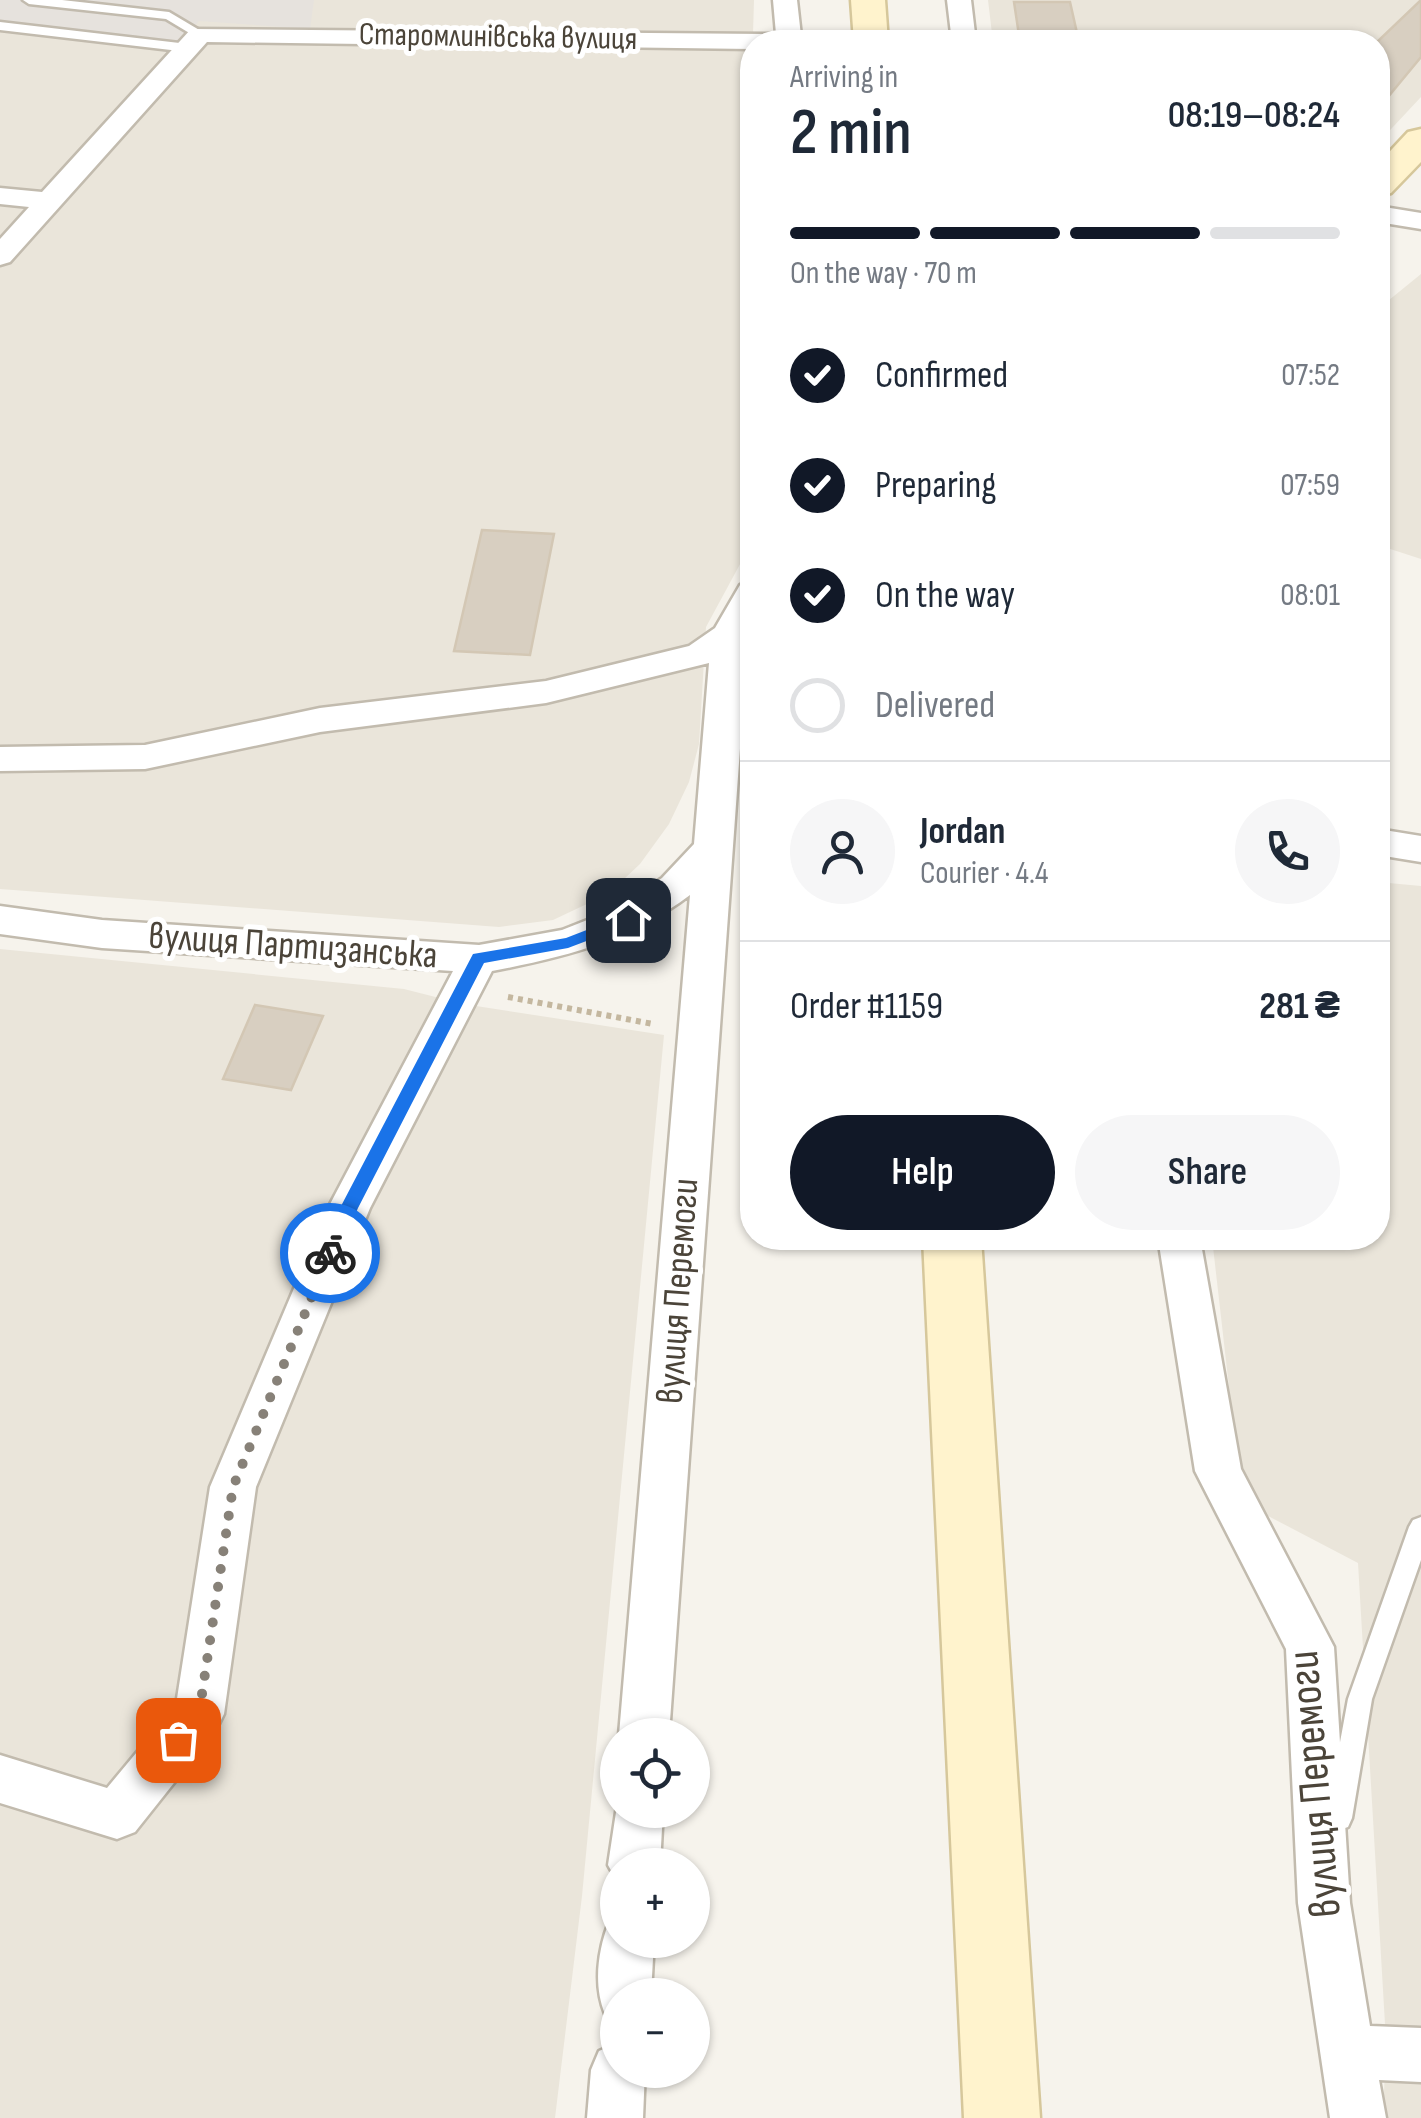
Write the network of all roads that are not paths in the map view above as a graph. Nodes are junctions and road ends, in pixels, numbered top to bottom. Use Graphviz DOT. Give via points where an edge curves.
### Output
graph roads {
  1 [pos="29,0"];
  2 [pos="785,0"];
  3 [pos="868,0"];
  4 [pos="959,0"];
  5 [pos="0,26"];
  6 [pos="787,30"];
  7 [pos="870,30"];
  8 [pos="963,30"];
  9 [pos="194,41"];
  10 [pos="740,42"];
  11 [pos="1421,140"];
  12 [pos="1390,172"];
  13 [pos="0,196"];
  14 [pos="48,201"];
  15 [pos="1390,216"];
  16 [pos="1421,221"];
  17 [pos="0,256"];
  18 [pos="740,614"];
  19 [pos="728,635"];
  20 [pos="0,759"];
  21 [pos="1390,844"];
  22 [pos="712,848"];
  23 [pos="1421,848"];
  24 [pos="0,920"];
  25 [pos="470,974"];
  26 [pos="953,1250"];
  27 [pos="1181,1250"];
  28 [pos="1421,1527"];
  29 [pos="645,1718"];
  30 [pos="0,1779"];
  31 [pos="1324,1903"];
  32 [pos="1348,2052"];
  33 [pos="1421,2055"];
  34 [pos="616,2088"];
  35 [pos="614,2118"];
  36 [pos="1002,2118"];
  37 [pos="1358,2118"];
  1 -- 9 [label="lane" via="169,16"];
  2 -- 6 [label="street"];
  3 -- 7 [label="main road"];
  4 -- 8 [label="street"];
  5 -- 9 [label="lane"];
  9 -- 10 [label="street, Старомлинівська вулиця"];
  9 -- 14 [label="street"];
  11 -- 12 [label="main road"];
  13 -- 14 [label="street"];
  14 -- 17 [label="street"];
  15 -- 16 [label="street"];
  18 -- 19 [label="street"];
  19 -- 20 [label="street" via="700,654 546,692 320,720 145,756"];
  19 -- 22 [label="street"];
  21 -- 23 [label="street"];
  22 -- 25 [label="street, вулиця Партизанська" via="675,887 628,920"];
  22 -- 29 [label="street, вулиця Перемоги"];
  24 -- 25 [label="street, вулиця Партизанська"];
  25 -- 30 [label="street" via="349,1208 233,1487 199,1714 117,1815"];
  26 -- 36 [label="main road"];
  27 -- 31 [label="street, вулиця Перемоги" via="1218,1471 1310,1647"];
  28 -- 31 [label="lane" via="1360,1698"];
  31 -- 32 [label="street, вулиця Перемоги"];
  32 -- 33 [label="street"];
  32 -- 37 [label="street, вулиця Перемоги"];
  34 -- 35 [label="street"];
}
